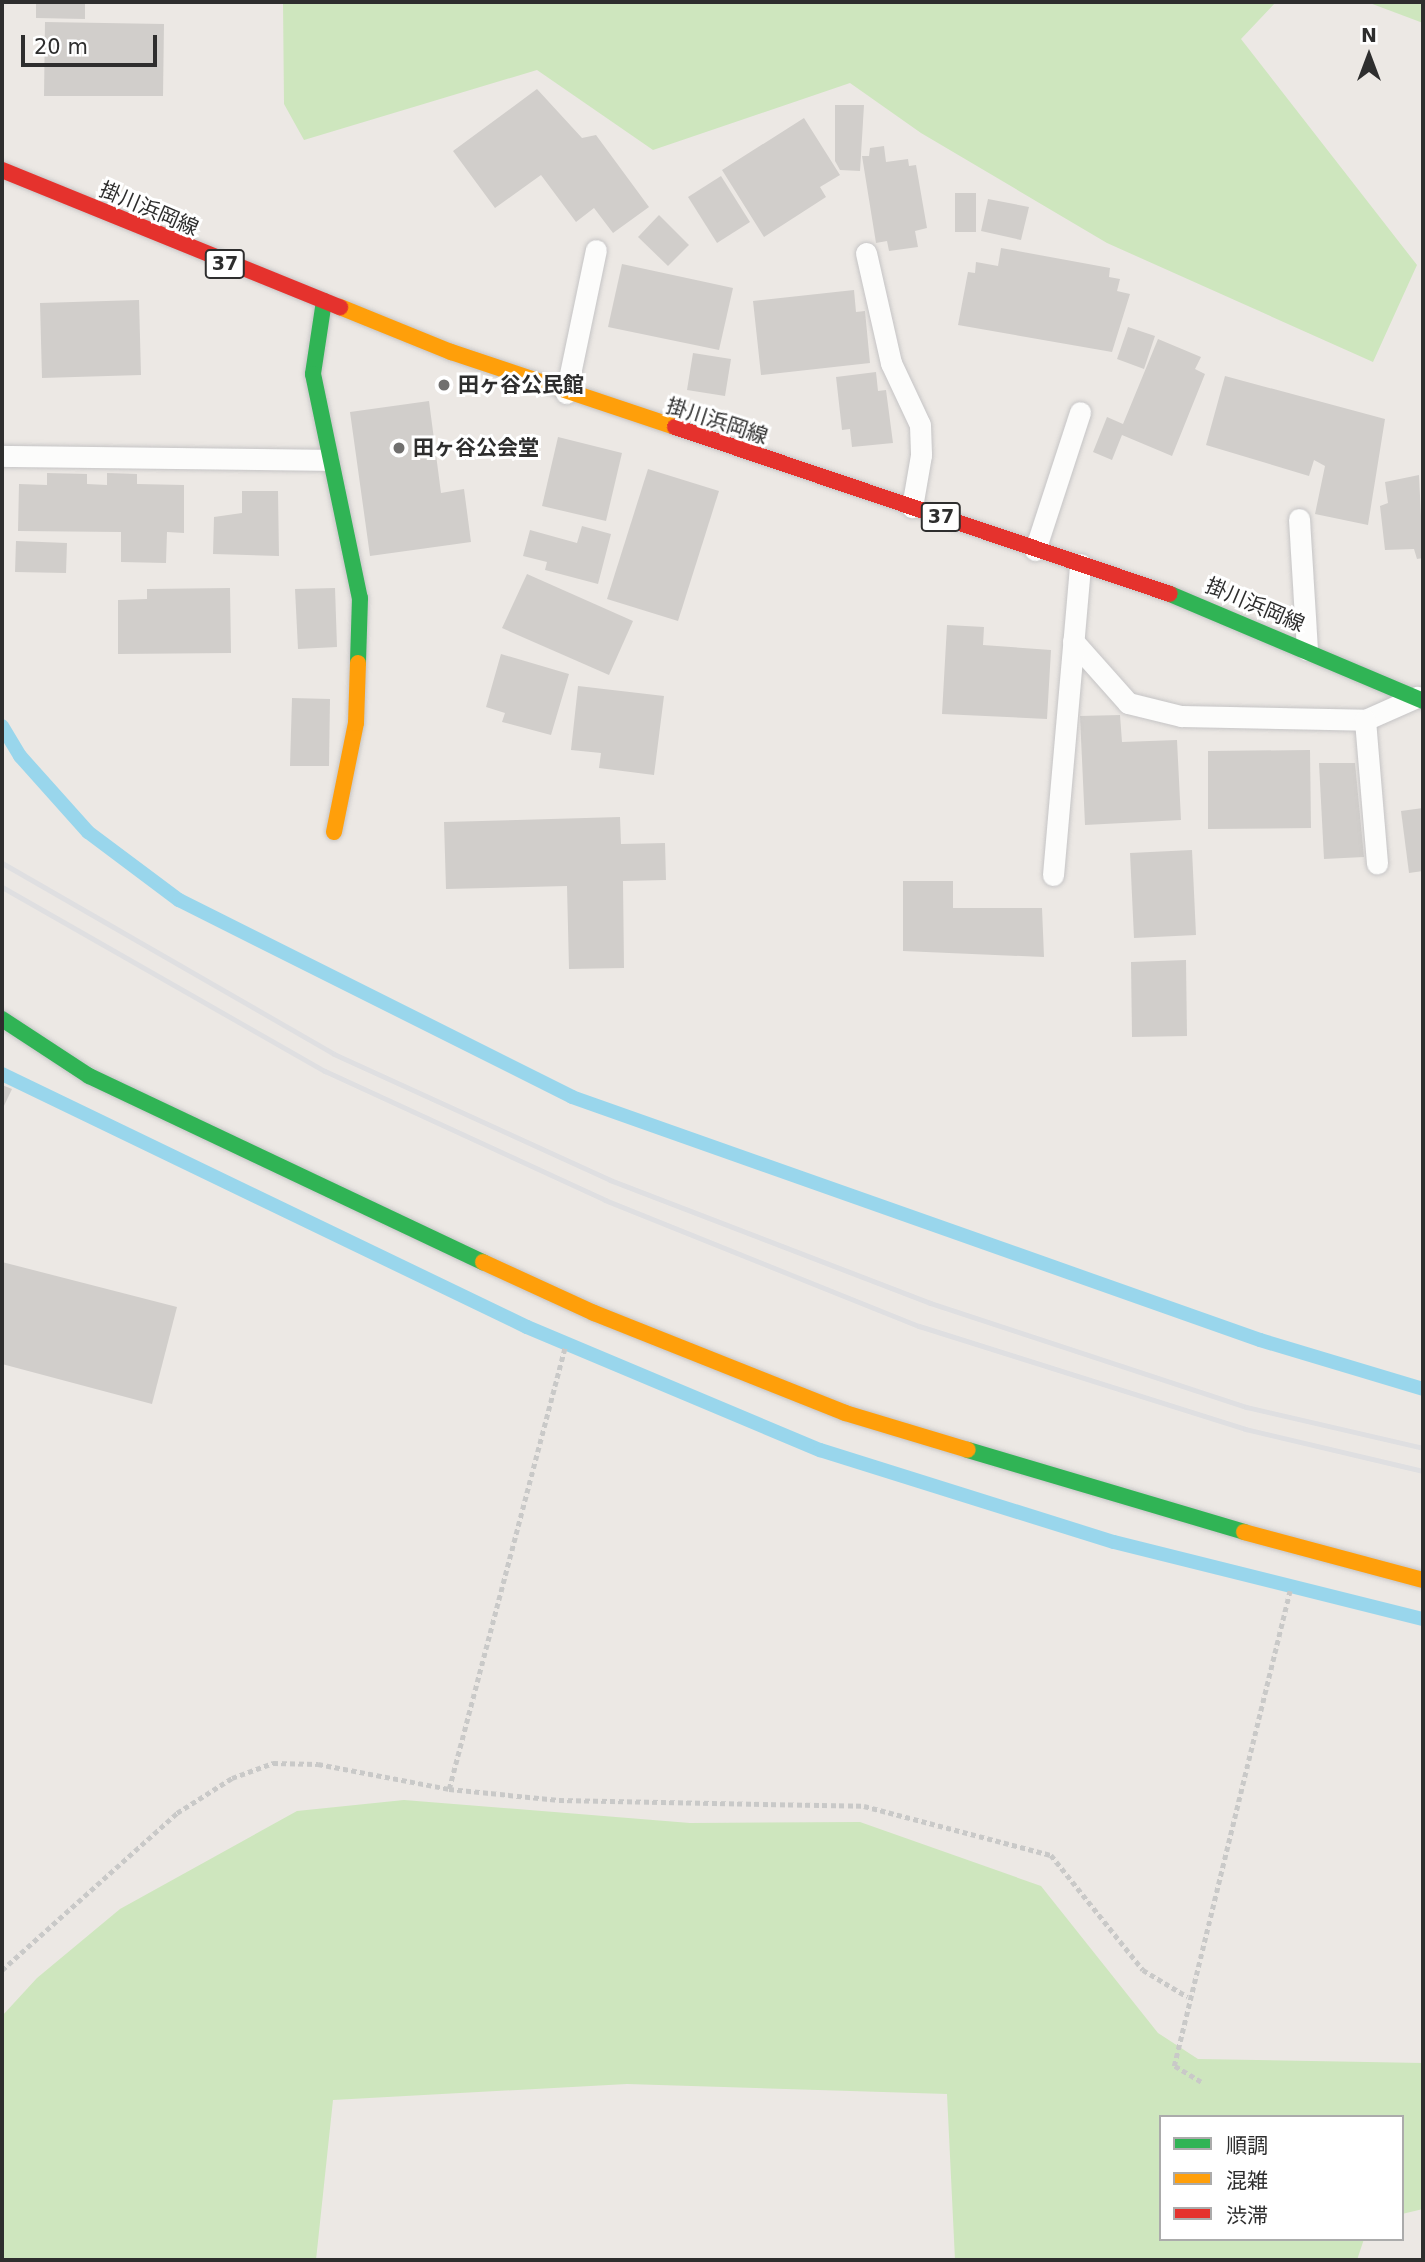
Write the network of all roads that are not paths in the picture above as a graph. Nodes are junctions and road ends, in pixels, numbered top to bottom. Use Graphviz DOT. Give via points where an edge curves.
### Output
graph roads {
  1 [pos="2,170"];
  2 [pos="596,250"];
  3 [pos="866,253"];
  4 [pos="324,301"];
  5 [pos="566,393"];
  6 [pos="1080,412"];
  7 [pos="2,456"];
  8 [pos="328,460"];
  9 [pos="912,507"];
  10 [pos="1299,519"];
  11 [pos="1035,550"];
  12 [pos="1080,564"];
  13 [pos="1073,640"];
  14 [pos="1307,650"];
  15 [pos="1420,699"];
  16 [pos="1366,720"];
  17 [pos="334,832"];
  18 [pos="1377,864"];
  19 [pos="1053,876"];
  20 [pos="2,1019"];
  21 [pos="1423,1580"];
  1 -- 4 [label="street, 掛川浜岡線 / 37"];
  2 -- 5 [label="lane"];
  3 -- 9 [label="lane" via="891,363 920,425 921,455"];
  4 -- 5 [label="street, 掛川浜岡線 / 37"];
  4 -- 8 [label="street" via="313,374"];
  5 -- 9 [label="street, 掛川浜岡線 / 37"];
  6 -- 11 [label="lane"];
  7 -- 8 [label="lane"];
  8 -- 17 [label="street" via="360,598 356,723"];
  9 -- 11 [label="street, 掛川浜岡線 / 37"];
  10 -- 14 [label="lane"];
  11 -- 12 [label="street, 掛川浜岡線 / 37"];
  12 -- 13 [label="lane"];
  12 -- 14 [label="street, 掛川浜岡線 / 37" via="1201,604"];
  13 -- 16 [label="lane" via="1128,704 1181,716"];
  13 -- 19 [label="lane"];
  14 -- 15 [label="street, 掛川浜岡線 / 37"];
  15 -- 16 [label="lane"];
  16 -- 18 [label="lane"];
  20 -- 21 [label="street" via="89,1076 222,1142 594,1313 845,1413 1300,1549"];
}
